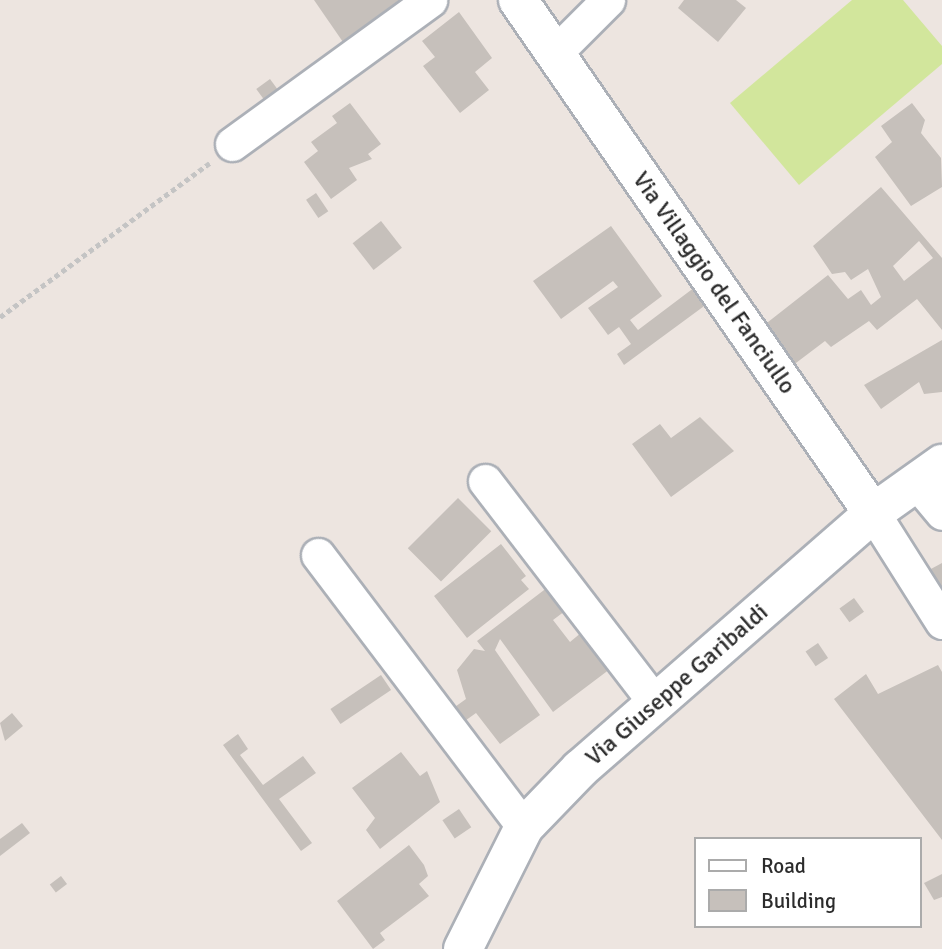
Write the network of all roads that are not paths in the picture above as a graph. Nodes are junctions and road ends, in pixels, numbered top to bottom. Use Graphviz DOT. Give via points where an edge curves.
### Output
graph roads {
  1 [pos="430,0"];
  2 [pos="518,0"];
  3 [pos="608,0"];
  4 [pos="555,53"];
  5 [pos="232,144"];
  6 [pos="930,474"];
  7 [pos="485,481"];
  8 [pos="873,513"];
  9 [pos="942,513"];
  10 [pos="318,555"];
  11 [pos="942,622"];
  12 [pos="656,704"];
  13 [pos="524,827"];
  14 [pos="463,949"];
  1 -- 5 [label="street"];
  2 -- 4 [label="main road, Via Villaggio del Fanciullo"];
  3 -- 4 [label="street"];
  4 -- 8 [label="main road, Via Villaggio del Fanciullo"];
  6 -- 8 [label="main road, Via Giuseppe Garibaldi"];
  6 -- 9 [label="street"];
  7 -- 12 [label="street"];
  8 -- 11 [label="street"];
  8 -- 12 [label="main road, Via Giuseppe Garibaldi"];
  10 -- 13 [label="street"];
  12 -- 13 [label="main road, Via Giuseppe Garibaldi"];
  13 -- 14 [label="main road, Via Giuseppe Garibaldi"];
}
